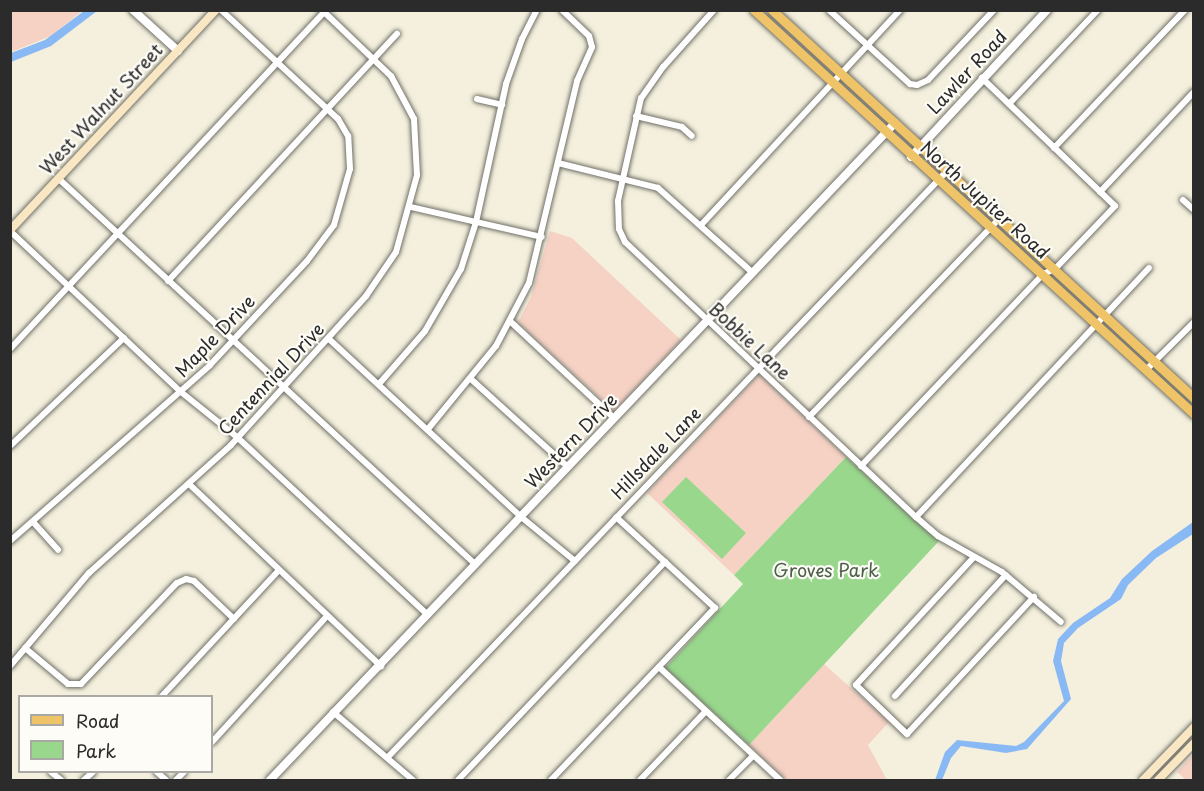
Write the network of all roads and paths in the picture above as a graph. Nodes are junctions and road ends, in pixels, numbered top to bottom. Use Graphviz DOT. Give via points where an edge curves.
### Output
graph roads {
  1 [pos="133,10"];
  2 [pos="216,10"];
  3 [pos="222,10"];
  4 [pos="537,10"];
  5 [pos="562,10"];
  6 [pos="714,10"];
  7 [pos="754,10"];
  8 [pos="772,10"];
  9 [pos="829,10"];
  10 [pos="900,10"];
  11 [pos="994,10"];
  12 [pos="1047,10"];
  13 [pos="1098,10"];
  14 [pos="1185,10"];
  15 [pos="324,11"];
  16 [pos="397,34"];
  17 [pos="869,47"];
  18 [pos="178,51"];
  19 [pos="374,59"];
  20 [pos="277,62"];
  21 [pos="843,75"];
  22 [pos="982,78"];
  23 [pos="834,84"];
  24 [pos="1194,92"];
  25 [pos="477,99"];
  26 [pos="502,105"];
  27 [pos="1009,105"];
  28 [pos="327,108"];
  29 [pos="636,116"];
  30 [pos="895,123"];
  31 [pos="886,132"];
  32 [pos="692,135"];
  33 [pos="920,145"];
  34 [pos="1054,148"];
  35 [pos="911,157"];
  36 [pos="558,163"];
  37 [pos="947,171"];
  38 [pos="59,178"];
  39 [pos="624,178"];
  40 [pos="938,180"];
  41 [pos="1100,192"];
  42 [pos="1183,200"];
  43 [pos="411,207"];
  44 [pos="1194,210"];
  45 [pos="999,219"];
  46 [pos="476,222"];
  47 [pos="701,225"];
  48 [pos="991,227"];
  49 [pos="10,231"];
  50 [pos="117,234"];
  51 [pos="542,237"];
  52 [pos="1149,268"];
  53 [pos="1055,269"];
  54 [pos="753,273"];
  55 [pos="1043,274"];
  56 [pos="168,281"];
  57 [pos="69,286"];
  58 [pos="1104,315"];
  59 [pos="707,321"];
  60 [pos="511,322"];
  61 [pos="1096,322"];
  62 [pos="1194,322"];
  63 [pos="124,338"];
  64 [pos="329,339"];
  65 [pos="233,341"];
  66 [pos="10,349"];
  67 [pos="1154,362"];
  68 [pos="759,369"];
  69 [pos="1146,370"];
  70 [pos="472,380"];
  71 [pos="379,384"];
  72 [pos="283,387"];
  73 [pos="181,392"];
  74 [pos="1194,398"];
  75 [pos="1194,414"];
  76 [pos="809,417"];
  77 [pos="614,418"];
  78 [pos="428,429"];
  79 [pos="237,437"];
  80 [pos="10,446"];
  81 [pos="567,466"];
  82 [pos="861,466"];
  83 [pos="189,484"];
  84 [pos="520,516"];
  85 [pos="616,517"];
  86 [pos="916,517"];
  87 [pos="34,523"];
  88 [pos="10,541"];
  89 [pos="58,550"];
  90 [pos="974,557"];
  91 [pos="575,561"];
  92 [pos="665,562"];
  93 [pos="475,564"];
  94 [pos="279,570"];
  95 [pos="1006,575"];
  96 [pos="1034,597"];
  97 [pos="428,615"];
  98 [pos="327,616"];
  99 [pos="234,619"];
  100 [pos="1061,622"];
  101 [pos="26,648"];
  102 [pos="10,666"];
  103 [pos="381,666"];
  104 [pos="659,667"];
  105 [pos="163,695"];
  106 [pos="895,696"];
  107 [pos="706,711"];
  108 [pos="333,712"];
  109 [pos="1194,727"];
  110 [pos="213,741"];
  111 [pos="1194,743"];
  112 [pos="753,756"];
  113 [pos="388,757"];
  114 [pos="1163,759"];
  115 [pos="1171,767"];
  116 [pos="270,780"];
  117 [pos="413,780"];
  118 [pos="458,780"];
  119 [pos="551,780"];
  120 [pos="640,780"];
  121 [pos="729,780"];
  122 [pos="780,780"];
  123 [pos="1143,780"];
  124 [pos="1158,780"];
  1 -- 18 [label="street"];
  2 -- 18 [label="main road, West Walnut Street"];
  3 -- 20 [label="street, Maple Drive"];
  4 -- 26 [label="street" via="514,57"];
  5 -- 36 [label="street" via="589,36 592,47 577,81"];
  6 -- 29 [label="street, Bobbie Lane" via="653,79"];
  7 -- 23 [label="main road, North Jupiter Road"];
  8 -- 21 [label="main road, North Jupiter Road"];
  9 -- 17 [label="street"];
  10 -- 17 [label="street"];
  11 -- 17 [label="street" via="923,84 910,84"];
  12 -- 22 [label="street, Lawler Road"];
  13 -- 27 [label="street"];
  14 -- 34 [label="street"];
  15 -- 19 [label="street, Centennial Drive"];
  15 -- 20 [label="street"];
  16 -- 19 [label="street"];
  17 -- 21 [label="street"];
  18 -- 38 [label="main road, West Walnut Street"];
  19 -- 28 [label="street"];
  19 -- 43 [label="street, Centennial Drive" via="391,76 414,119 418,153"];
  20 -- 28 [label="street, Maple Drive"];
  20 -- 50 [label="street"];
  21 -- 23 [label="street"];
  21 -- 30 [label="main road, North Jupiter Road"];
  22 -- 27 [label="street"];
  22 -- 33 [label="street, Lawler Road"];
  23 -- 31 [label="main road, North Jupiter Road"];
  23 -- 47 [label="street"];
  24 -- 41 [label="street"];
  25 -- 26 [label="street"];
  26 -- 46 [label="street"];
  27 -- 34 [label="street"];
  28 -- 56 [label="street"];
  28 -- 65 [label="street, Maple Drive" via="338,119 351,144 350,169 334,225 307,261"];
  29 -- 32 [label="street" via="682,127"];
  29 -- 39 [label="street, Bobbie Lane"];
  30 -- 31 [label="street, Western Drive"];
  30 -- 33 [label="main road, North Jupiter Road"];
  31 -- 35 [label="main road, North Jupiter Road"];
  31 -- 54 [label="street, Western Drive"];
  33 -- 35 [label="street, Lawler Road"];
  33 -- 37 [label="main road, North Jupiter Road"];
  34 -- 41 [label="street"];
  35 -- 40 [label="main road, North Jupiter Road"];
  36 -- 39 [label="street"];
  36 -- 51 [label="street"];
  37 -- 40 [label="street, Hillsdale Lane"];
  37 -- 45 [label="main road, North Jupiter Road"];
  38 -- 49 [label="main road, West Walnut Street"];
  38 -- 50 [label="street"];
  39 -- 47 [label="street" via="658,188"];
  39 -- 59 [label="street, Bobbie Lane" via="617,216 625,242"];
  40 -- 48 [label="main road, North Jupiter Road"];
  40 -- 68 [label="street, Hillsdale Lane"];
  41 -- 53 [label="street" via="1115,206"];
  42 -- 44 [label="street"];
  43 -- 46 [label="street"];
  43 -- 64 [label="street, Centennial Drive" via="386,270"];
  45 -- 48 [label="street"];
  45 -- 53 [label="main road, North Jupiter Road"];
  46 -- 51 [label="street"];
  46 -- 71 [label="street" via="467,254 444,302"];
  47 -- 54 [label="street"];
  48 -- 55 [label="main road, North Jupiter Road"];
  48 -- 76 [label="street"];
  49 -- 57 [label="street"];
  50 -- 56 [label="street"];
  50 -- 57 [label="street"];
  51 -- 60 [label="street" via="529,283"];
  52 -- 58 [label="street"];
  53 -- 55 [label="street"];
  53 -- 58 [label="main road, North Jupiter Road"];
  54 -- 59 [label="street, Western Drive"];
  55 -- 61 [label="main road, North Jupiter Road"];
  55 -- 82 [label="street"];
  56 -- 65 [label="street"];
  57 -- 63 [label="street"];
  57 -- 66 [label="street"];
  58 -- 61 [label="street"];
  58 -- 67 [label="main road, North Jupiter Road"];
  59 -- 68 [label="street, Bobbie Lane"];
  59 -- 77 [label="street, Western Drive"];
  60 -- 70 [label="street"];
  60 -- 77 [label="street"];
  61 -- 69 [label="main road, North Jupiter Road"];
  61 -- 86 [label="street"];
  62 -- 67 [label="street"];
  63 -- 73 [label="street"];
  63 -- 80 [label="street"];
  64 -- 71 [label="street"];
  64 -- 72 [label="street, Centennial Drive"];
  65 -- 72 [label="street"];
  65 -- 73 [label="street, Maple Drive"];
  67 -- 69 [label="street"];
  67 -- 74 [label="main road, North Jupiter Road"];
  68 -- 76 [label="street, Bobbie Lane"];
  68 -- 85 [label="street, Hillsdale Lane"];
  69 -- 75 [label="main road, North Jupiter Road"];
  70 -- 78 [label="street"];
  70 -- 81 [label="street"];
  71 -- 78 [label="street"];
  72 -- 79 [label="street, Centennial Drive"];
  72 -- 93 [label="street"];
  73 -- 79 [label="street"];
  73 -- 87 [label="street, Maple Drive"];
  76 -- 82 [label="street, Bobbie Lane"];
  77 -- 81 [label="street, Western Drive"];
  78 -- 84 [label="street"];
  79 -- 83 [label="street, Centennial Drive"];
  79 -- 97 [label="street"];
  81 -- 84 [label="street, Western Drive"];
  82 -- 86 [label="street, Bobbie Lane"];
  83 -- 94 [label="street"];
  83 -- 101 [label="street, Centennial Drive" via="89,573"];
  84 -- 91 [label="street"];
  84 -- 93 [label="street, Western Drive"];
  85 -- 91 [label="street, Hillsdale Lane"];
  85 -- 92 [label="street"];
  86 -- 90 [label="street, Bobbie Lane" via="938,536"];
  87 -- 88 [label="street, Maple Drive"];
  87 -- 89 [label="street"];
  90 -- 95 [label="street, Bobbie Lane"];
  90 -- 96 [label="street" via="856,686 907,734"];
  91 -- 113 [label="street, Hillsdale Lane"];
  92 -- 104 [label="street" via="715,608"];
  92 -- 118 [label="street"];
  93 -- 97 [label="street, Western Drive"];
  94 -- 98 [label="street"];
  94 -- 99 [label="street"];
  95 -- 96 [label="street, Bobbie Lane"];
  95 -- 106 [label="street"];
  96 -- 100 [label="street, Bobbie Lane"];
  97 -- 103 [label="street, Western Drive"];
  98 -- 103 [label="street"];
  98 -- 110 [label="street"];
  99 -- 101 [label="street" via="194,581 186,579 177,583 81,684 68,684"];
  99 -- 105 [label="street"];
  101 -- 102 [label="street, Centennial Drive"];
  103 -- 108 [label="street, Western Drive"];
  104 -- 107 [label="street"];
  104 -- 119 [label="street"];
  107 -- 112 [label="street"];
  107 -- 120 [label="street"];
  108 -- 113 [label="street"];
  108 -- 116 [label="street, Western Drive"];
  109 -- 114 [label="main road"];
  111 -- 115 [label="main road"];
  112 -- 121 [label="street"];
  112 -- 122 [label="street"];
  113 -- 117 [label="street"];
  114 -- 115 [label="main road"];
  114 -- 123 [label="main road"];
  115 -- 124 [label="main road"];
}
